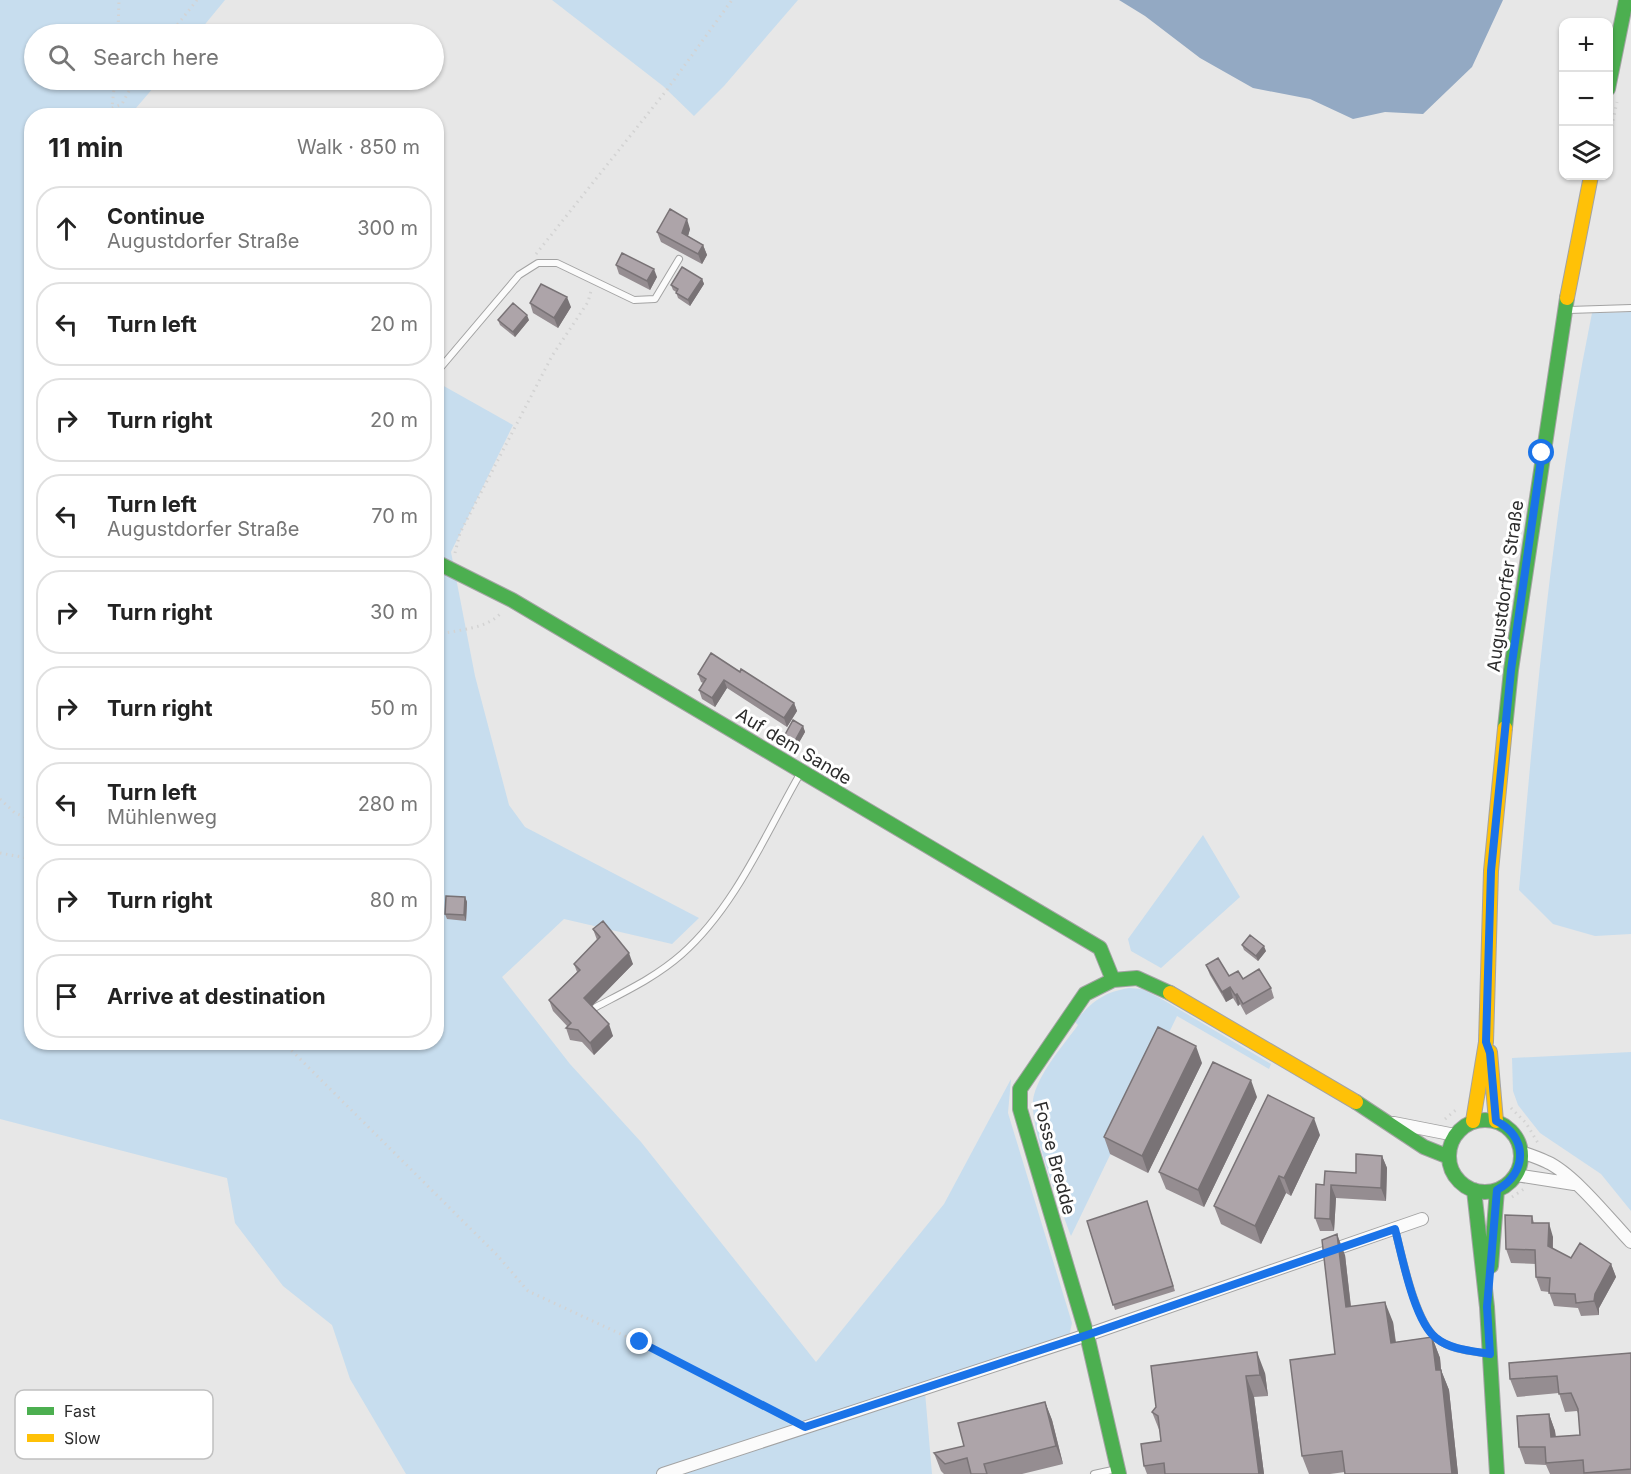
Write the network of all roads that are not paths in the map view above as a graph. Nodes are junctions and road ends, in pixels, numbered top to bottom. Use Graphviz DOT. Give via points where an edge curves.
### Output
graph roads {
  1 [pos="1626,0"];
  2 [pos="1611,72"];
  3 [pos="1590,180"];
  4 [pos="679,259"];
  5 [pos="1631,308"];
  6 [pos="1565,310"];
  7 [pos="444,364"];
  8 [pos="444,566"];
  9 [pos="802,771"];
  10 [pos="1113,980"];
  11 [pos="596,1007"];
  12 [pos="1486,1042"];
  13 [pos="1473,1121"];
  14 [pos="1496,1121"];
  15 [pos="1390,1122"];
  16 [pos="1455,1135"];
  17 [pos="1521,1152"];
  18 [pos="1449,1157"];
  19 [pos="1516,1175"];
  20 [pos="1575,1184"];
  21 [pos="1474,1190"];
  22 [pos="1497,1190"];
  23 [pos="1422,1219"];
  24 [pos="1395,1229"];
  25 [pos="1631,1242"];
  26 [pos="1487,1307"];
  27 [pos="1087,1335"];
  28 [pos="1490,1354"];
  29 [pos="1118,1471"];
  30 [pos="663,1474"];
  31 [pos="1094,1474"];
  32 [pos="1497,1474"];
  1 -- 2 [label="main road"];
  3 -- 6 [label="main road, Augustdorfer Straße"];
  4 -- 7 [label="lane" via="655,299 634,300 557,263 538,263 519,275"];
  5 -- 6 [label="lane"];
  6 -- 12 [label="main road, Augustdorfer Straße" via="1511,670 1491,871"];
  8 -- 9 [label="main road, Auf dem Sande" via="512,600"];
  9 -- 10 [label="main road, Auf dem Sande" via="1100,948"];
  9 -- 11 [label="lane" via="731,897 711,924 682,954 649,979"];
  10 -- 15 [label="main road, Fosse Bredde" via="1137,978 1186,1001"];
  10 -- 27 [label="main road, Fosse Bredde" via="1085,994 1020,1089 1020,1109"];
  12 -- 13 [label="main road, Augustdorfer Straße"];
  12 -- 14 [label="main road, Augustdorfer Straße"];
  13 -- 14 [label="main road"];
  13 -- 16 [label="main road"];
  14 -- 17 [label="main road" via="1513,1133"];
  15 -- 16 [label="street, Fosse Bredde"];
  15 -- 18 [label="main road, Fosse Bredde" via="1424,1147"];
  16 -- 18 [label="main road"];
  17 -- 19 [label="main road"];
  17 -- 20 [label="street" via="1549,1162"];
  18 -- 21 [label="main road" via="1456,1178"];
  19 -- 20 [label="street"];
  19 -- 22 [label="main road"];
  20 -- 25 [label="street"];
  21 -- 22 [label="main road"];
  21 -- 26 [label="main road"];
  22 -- 26 [label="main road"];
  23 -- 24 [label="street"];
  24 -- 27 [label="street"];
  24 -- 28 [label="lane" via="1414,1302 1435,1338 1457,1349"];
  26 -- 28 [label="main road"];
  27 -- 29 [label="main road, Fosse Bredde"];
  27 -- 30 [label="street"];
  28 -- 32 [label="main road"];
  29 -- 31 [label="lane"];
}
